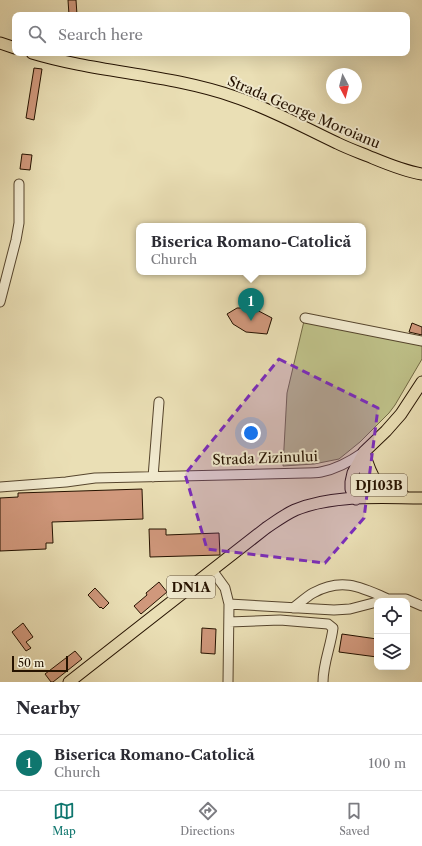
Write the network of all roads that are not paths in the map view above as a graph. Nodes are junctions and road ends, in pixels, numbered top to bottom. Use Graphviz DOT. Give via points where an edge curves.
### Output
graph roads {
  1 [pos="0,43"];
  2 [pos="12,47"];
  3 [pos="44,56"];
  4 [pos="422,174"];
  5 [pos="19,184"];
  6 [pos="0,302"];
  7 [pos="305,318"];
  8 [pos="422,341"];
  9 [pos="422,382"];
  10 [pos="159,402"];
  11 [pos="364,452"];
  12 [pos="153,477"];
  13 [pos="351,482"];
  14 [pos="0,487"];
  15 [pos="417,498"];
  16 [pos="356,499"];
  17 [pos="330,501"];
  18 [pos="212,570"];
  19 [pos="378,598"];
  20 [pos="410,601"];
  21 [pos="374,602"];
  22 [pos="230,604"];
  23 [pos="422,606"];
  24 [pos="293,608"];
  25 [pos="229,622"];
  26 [pos="69,682"];
  27 [pos="228,682"];
  28 [pos="323,682"];
  1 -- 2 [label="main road"];
  3 -- 4 [label="main road, Strada George Moroianu" via="184,83 236,97 376,160"];
  5 -- 6 [label="street" via="16,240"];
  7 -- 8 [label="street"];
  9 -- 11 [label="main road, Strada Zizinului / DJ103B" via="401,414"];
  10 -- 12 [label="street"];
  11 -- 12 [label="street, Strada Zizinului" via="350,461 322,472"];
  11 -- 13 [label="main road, DJ103B"];
  11 -- 15 [label="main road, DJ103B" via="373,477 379,484 390,491"];
  11 -- 16 [label="main road, DJ103B" via="365,480"];
  12 -- 14 [label="street, Strada Zizinului" via="95,478"];
  13 -- 16 [label="main road, DJ103B"];
  13 -- 17 [label="main road, DJ103B"];
  15 -- 16 [label="main road, DN1A"];
  16 -- 17 [label="main road, DN1A"];
  17 -- 18 [label="main road, DN1A" via="310,505 285,515"];
  18 -- 22 [label="street" via="225,588"];
  18 -- 26 [label="main road, DN1A"];
  19 -- 24 [label="street" via="364,589 344,584 313,593"];
  20 -- 23 [label="street"];
  21 -- 24 [label="street" via="350,609"];
  22 -- 24 [label="street"];
  22 -- 25 [label="street"];
  25 -- 27 [label="street"];
  25 -- 28 [label="street" via="280,620 328,624 333,628"];
}
